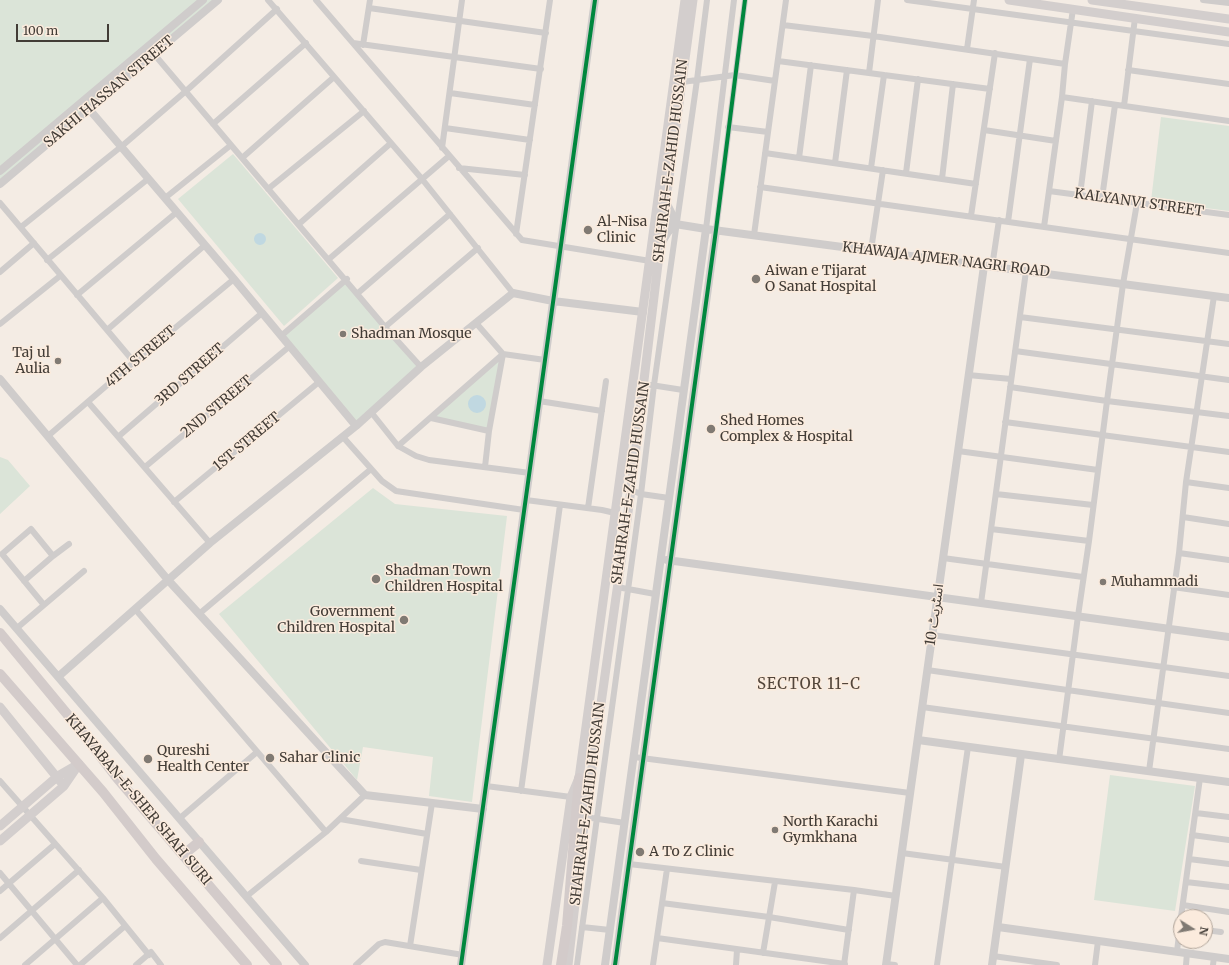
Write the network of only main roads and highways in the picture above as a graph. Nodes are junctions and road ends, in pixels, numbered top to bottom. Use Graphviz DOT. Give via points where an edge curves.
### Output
graph roads {
  1 [pos="685,0"];
  2 [pos="692,0"];
  3 [pos="1009,0"];
  4 [pos="1092,0"];
  5 [pos="1229,19"];
  6 [pos="1229,32"];
  7 [pos="616,502"];
  8 [pos="630,505"];
  9 [pos="0,633"];
  10 [pos="0,674"];
  11 [pos="0,707"];
  12 [pos="79,764"];
  13 [pos="58,776"];
  14 [pos="579,778"];
  15 [pos="64,786"];
  16 [pos="0,826"];
  17 [pos="0,841"];
  18 [pos="199,842"];
  19 [pos="183,855"];
  20 [pos="275,963"];
  21 [pos="247,965"];
  22 [pos="547,965"];
  23 [pos="561,965"];
  24 [pos="568,965"];
  1 -- 7 [label="main road, SHAHRAH-E-ZAHID HUSSAIN"];
  2 -- 8 [label="main road, SHAHRAH-E-ZAHID HUSSAIN" via="660,245 649,384"];
  3 -- 6 [label="main road"];
  4 -- 5 [label="main road"];
  7 -- 8 [label="main road"];
  7 -- 14 [label="main road, SHAHRAH-E-ZAHID HUSSAIN"];
  8 -- 24 [label="main road, SHAHRAH-E-ZAHID HUSSAIN" via="585,817"];
  9 -- 19 [label="main road, KHAYABAN-E-SHER SHAH SURI"];
  10 -- 12 [label="main road, KHAYABAN-E-SHER SHAH SURI"];
  11 -- 13 [label="main road"];
  12 -- 13 [label="main road"];
  12 -- 15 [label="main road"];
  12 -- 21 [label="main road, KHAYABAN-E-SHER SHAH SURI"];
  13 -- 15 [label="main road"];
  13 -- 16 [label="main road"];
  14 -- 22 [label="main road, SHAHRAH-E-ZAHID HUSSAIN" via="571,797"];
  14 -- 23 [label="main road" via="567,926"];
  15 -- 17 [label="main road"];
  18 -- 19 [label="main road"];
  19 -- 20 [label="main road, KHAYABAN-E-SHER SHAH SURI"];
}
